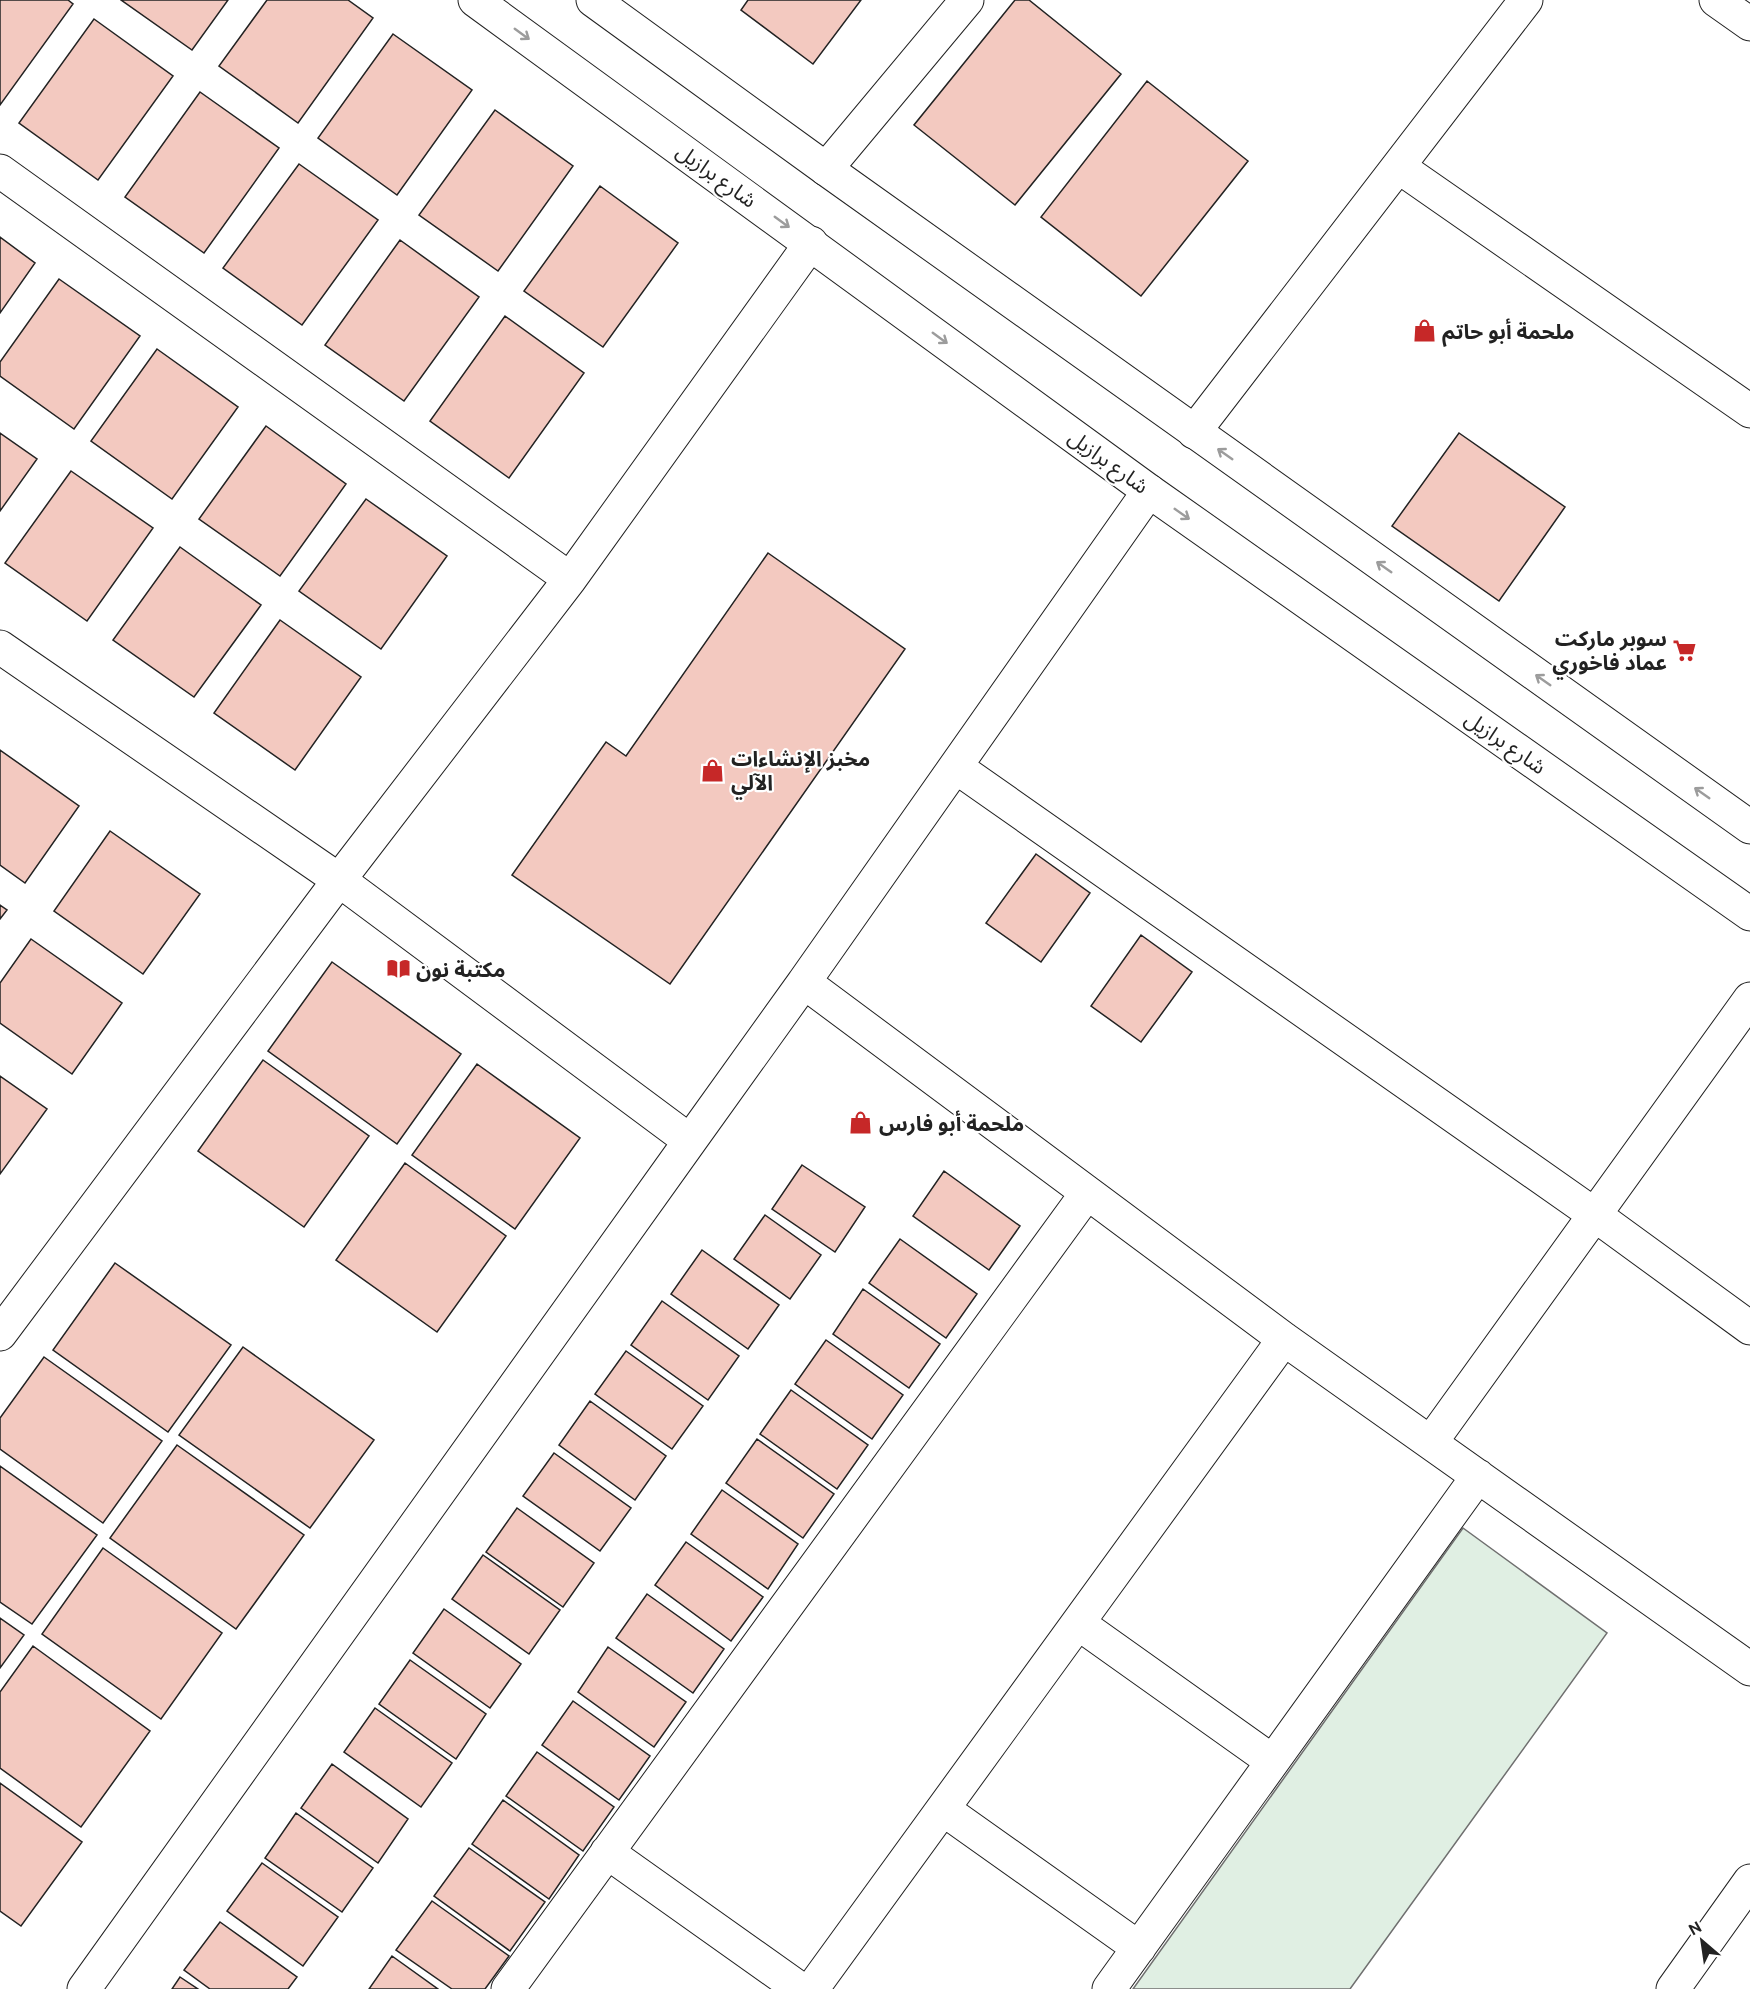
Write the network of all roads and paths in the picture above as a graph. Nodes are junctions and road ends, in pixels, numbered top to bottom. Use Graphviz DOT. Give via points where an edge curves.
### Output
graph roads {
  1 [pos="475,0"];
  2 [pos="593,0"];
  3 [pos="967,0"];
  4 [pos="1526,0"];
  5 [pos="1716,0"];
  6 [pos="1750,24"];
  7 [pos="1399,167"];
  8 [pos="826,170"];
  9 [pos="0,171"];
  10 [pos="811,243"];
  11 [pos="1750,411"];
  12 [pos="1194,432"];
  13 [pos="1149,491"];
  14 [pos="570,579"];
  15 [pos="0,647"];
  16 [pos="956,767"];
  17 [pos="1750,827"];
  18 [pos="339,880"];
  19 [pos="1750,914"];
  20 [pos="804,982"];
  21 [pos="1750,999"];
  22 [pos="690,1142"];
  23 [pos="1087,1193"];
  24 [pos="1595,1215"];
  25 [pos="1750,1328"];
  26 [pos="0,1334"];
  27 [pos="1284,1339"];
  28 [pos="1431,1442"];
  29 [pos="1478,1476"];
  30 [pos="1078,1623"];
  31 [pos="1750,1670"];
  32 [pos="1272,1761"];
  33 [pos="943,1809"];
  34 [pos="607,1852"];
  35 [pos="1750,1881"];
  36 [pos="1139,1948"];
  37 [pos="84,1989"];
  38 [pos="508,1989"];
  39 [pos="800,1989"];
  40 [pos="812,1989"];
  41 [pos="1109,1989"];
  42 [pos="1673,1989"];
  1 -- 10 [label="main road, شارع برازيل, one-way"];
  2 -- 8 [label="main road"];
  3 -- 8 [label="main road"];
  4 -- 7 [label="main road"];
  5 -- 6 [label="main road"];
  7 -- 11 [label="main road"];
  7 -- 12 [label="main road"];
  8 -- 12 [label="main road"];
  9 -- 14 [label="main road"];
  10 -- 13 [label="main road, شارع برازيل, one-way"];
  10 -- 14 [label="main road"];
  17 -- 12 [label="main road, one-way"];
  13 -- 16 [label="main road"];
  13 -- 19 [label="main road, شارع برازيل, one-way"];
  14 -- 18 [label="main road"];
  15 -- 18 [label="main road"];
  16 -- 20 [label="main road"];
  16 -- 24 [label="main road"];
  18 -- 22 [label="main road"];
  18 -- 26 [label="main road"];
  20 -- 22 [label="main road"];
  20 -- 23 [label="main road"];
  21 -- 24 [label="main road"];
  22 -- 37 [label="main road"];
  23 -- 27 [label="main road"];
  23 -- 34 [label="main road"];
  24 -- 25 [label="main road"];
  24 -- 28 [label="main road"];
  27 -- 28 [label="main road"];
  27 -- 30 [label="main road"];
  28 -- 29 [label="main road"];
  29 -- 31 [label="main road"];
  29 -- 32 [label="main road"];
  30 -- 32 [label="main road"];
  30 -- 33 [label="main road"];
  32 -- 36 [label="main road"];
  33 -- 36 [label="main road"];
  33 -- 40 [label="main road"];
  34 -- 38 [label="main road"];
  34 -- 39 [label="main road"];
  35 -- 42 [label="main road"];
  36 -- 41 [label="main road"];
}
